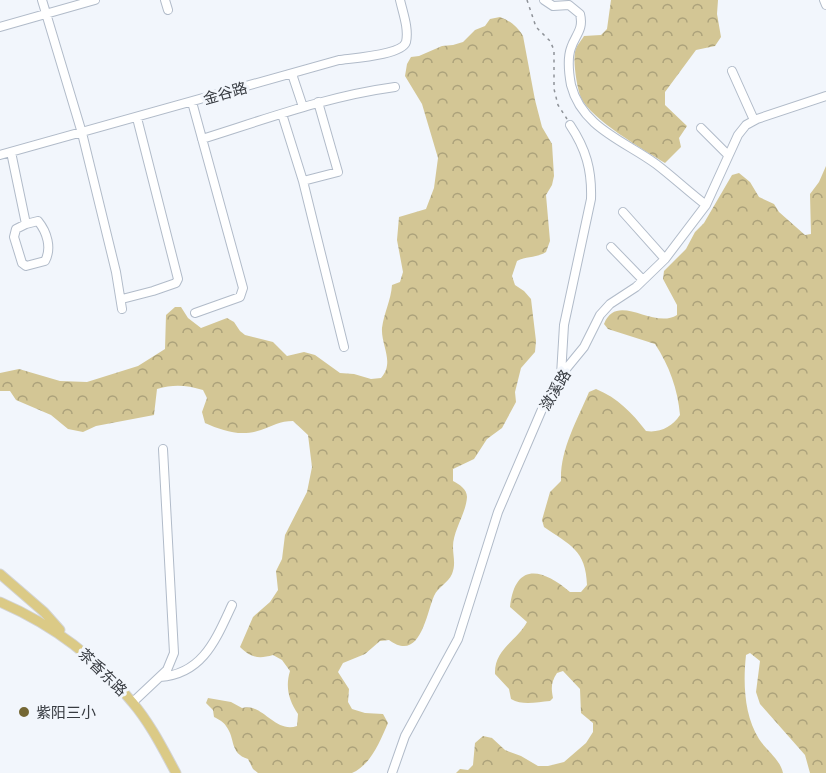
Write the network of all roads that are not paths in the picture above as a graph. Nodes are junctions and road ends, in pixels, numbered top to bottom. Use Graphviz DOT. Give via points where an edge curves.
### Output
graph roads {
  1 [pos="42,0"];
  2 [pos="95,0"];
  3 [pos="165,0"];
  4 [pos="409,0"];
  5 [pos="543,0"];
  6 [pos="824,0"];
  7 [pos="400,4"];
  8 [pos="826,5"];
  9 [pos="168,10"];
  10 [pos="47,15"];
  11 [pos="0,27"];
  12 [pos="732,71"];
  13 [pos="292,74"];
  14 [pos="395,87"];
  15 [pos="826,96"];
  16 [pos="192,102"];
  17 [pos="318,102"];
  18 [pos="303,107"];
  19 [pos="282,114"];
  20 [pos="137,118"];
  21 [pos="754,120"];
  22 [pos="570,125"];
  23 [pos="701,128"];
  24 [pos="82,133"];
  25 [pos="202,139"];
  26 [pos="11,152"];
  27 [pos="0,155"];
  28 [pos="728,155"];
  29 [pos="303,181"];
  30 [pos="706,205"];
  31 [pos="623,212"];
  32 [pos="26,224"];
  33 [pos="611,247"];
  34 [pos="665,259"];
  35 [pos="643,280"];
  36 [pos="122,298"];
  37 [pos="122,309"];
  38 [pos="195,313"];
  39 [pos="344,347"];
  40 [pos="561,375"];
  41 [pos="163,449"];
  42 [pos="0,574"];
  43 [pos="0,602"];
  44 [pos="232,605"];
  45 [pos="68,639"];
  46 [pos="160,677"];
  47 [pos="133,702"];
  48 [pos="176,773"];
  49 [pos="392,773"];
  1 -- 10 [label="street"];
  2 -- 10 [label="street"];
  3 -- 9 [label="street"];
  4 -- 7 [label="street"];
  5 -- 30 [label="street" via="553,6 569,5 580,15 581,28 570,49 569,63 577,102 605,133 654,163"];
  6 -- 8 [label="street"];
  7 -- 13 [label="street, 金谷路" via="406,28 402,48"];
  10 -- 11 [label="street"];
  10 -- 24 [label="street"];
  12 -- 21 [label="street"];
  13 -- 16 [label="street, 金谷路"];
  13 -- 18 [label="street"];
  14 -- 17 [label="street"];
  15 -- 21 [label="street, 潋溪路"];
  16 -- 20 [label="street, 金谷路"];
  16 -- 25 [label="street"];
  17 -- 18 [label="street"];
  17 -- 29 [label="street" via="338,172"];
  18 -- 19 [label="street"];
  19 -- 25 [label="street"];
  19 -- 29 [label="street"];
  20 -- 24 [label="street, 金谷路"];
  20 -- 36 [label="street" via="178,279 153,291"];
  21 -- 28 [label="street, 潋溪路" via="738,135"];
  22 -- 40 [label="street" via="582,143 592,180 590,208 564,325"];
  23 -- 28 [label="street"];
  24 -- 26 [label="street, 金谷路"];
  24 -- 36 [label="street"];
  25 -- 38 [label="street" via="243,288 240,297"];
  26 -- 27 [label="street, 金谷路"];
  26 -- 32 [label="street"];
  28 -- 30 [label="street, 潋溪路"];
  29 -- 39 [label="street"];
  30 -- 34 [label="street, 潋溪路"];
  31 -- 34 [label="street"];
  32 -- 32 [label="street" via="16,229 14,237 26,266 45,261 49,254 38,221"];
  33 -- 35 [label="street"];
  34 -- 35 [label="street, 潋溪路"];
  35 -- 40 [label="street, 潋溪路" via="600,315 584,347"];
  36 -- 37 [label="street"];
  40 -- 49 [label="street, 潋溪路" via="498,512 458,639 405,736"];
  41 -- 46 [label="street" via="174,653"];
  42 -- 45 [label="main road"];
  43 -- 45 [label="main road, 茶香东路"];
  44 -- 46 [label="street" via="200,660 182,673"];
  45 -- 47 [label="main road, 茶香东路"];
  46 -- 47 [label="street"];
  47 -- 48 [label="main road, 茶香东路"];
}
